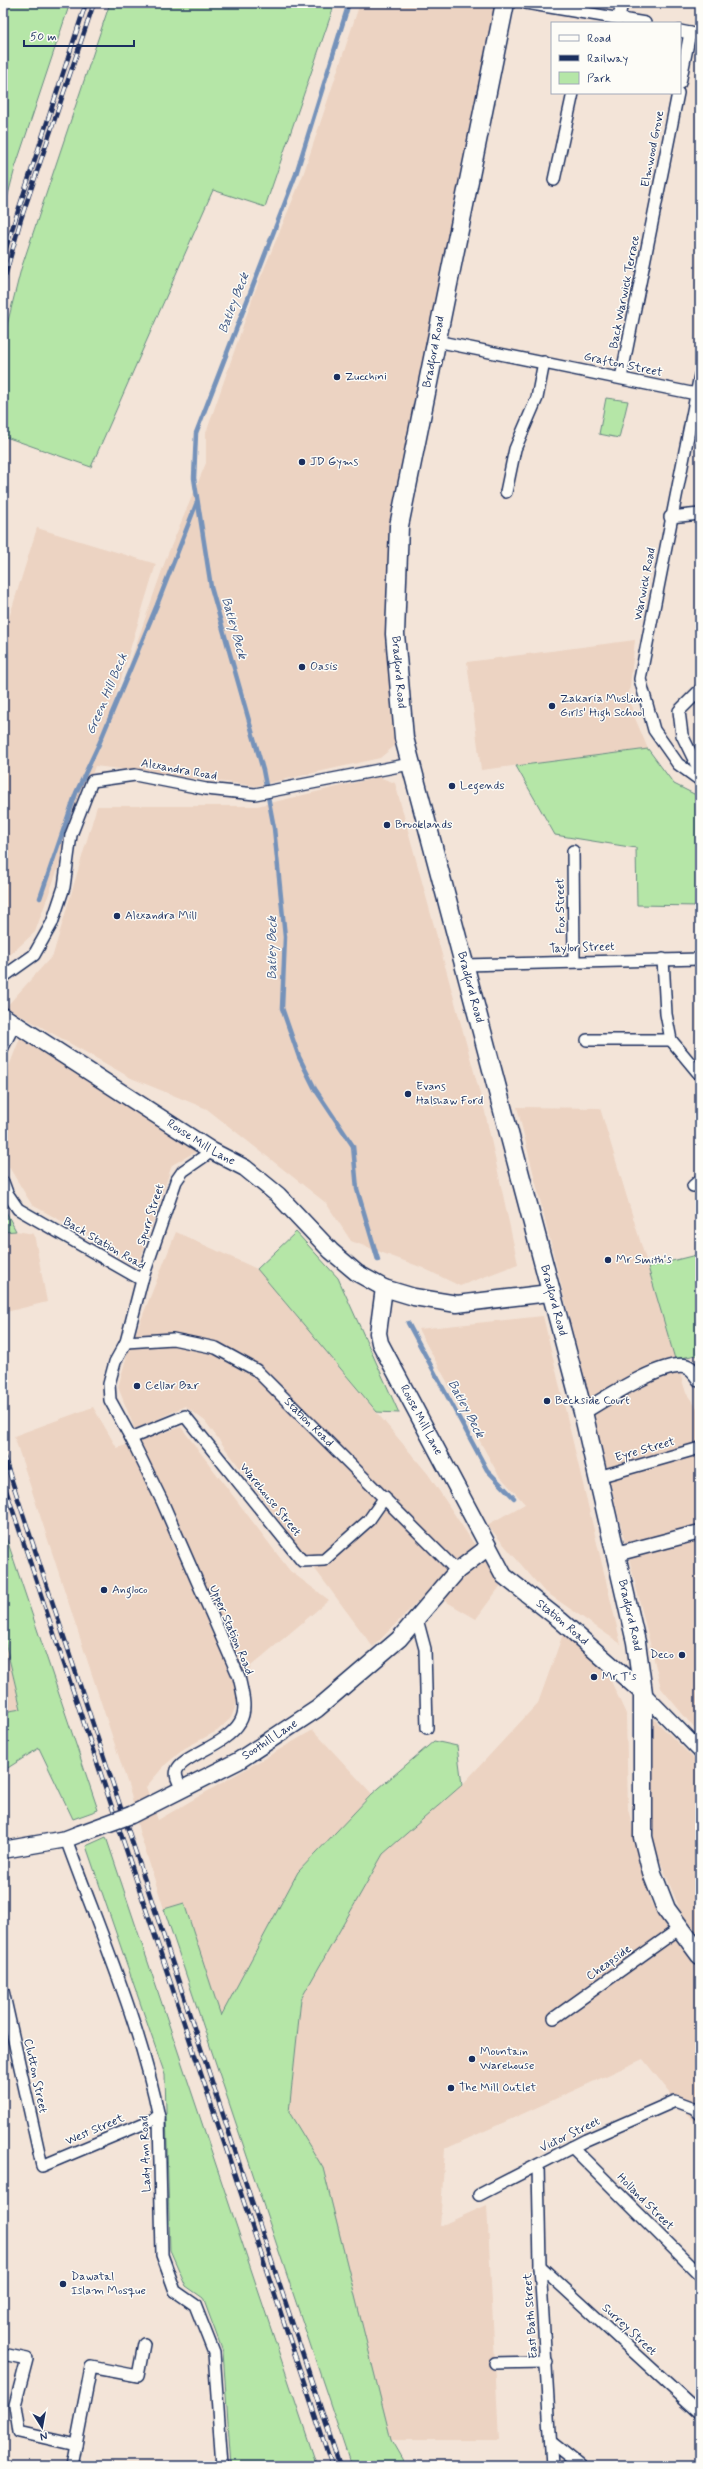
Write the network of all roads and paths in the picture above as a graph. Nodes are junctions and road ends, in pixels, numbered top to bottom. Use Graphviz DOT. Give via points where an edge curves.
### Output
graph roads {
  1 [pos="505,3"];
  2 [pos="526,3"];
  3 [pos="622,3"];
  4 [pos="619,17"];
  5 [pos="590,19"];
  6 [pos="641,22"];
  7 [pos="690,33"];
  8 [pos="681,78"];
  9 [pos="573,94"];
  10 [pos="678,94"];
  11 [pos="554,180"];
  12 [pos="654,211"];
  13 [pos="436,341"];
  14 [pos="544,362"];
  15 [pos="700,375"];
  16 [pos="621,378"];
  17 [pos="696,394"];
  18 [pos="506,492"];
  19 [pos="700,514"];
  20 [pos="670,517"];
  21 [pos="700,690"];
  22 [pos="410,764"];
  23 [pos="700,772"];
  24 [pos="700,780"];
  25 [pos="573,851"];
  26 [pos="663,959"];
  27 [pos="700,959"];
  28 [pos="574,961"];
  29 [pos="464,964"];
  30 [pos="3,977"];
  31 [pos="9,1019"];
  32 [pos="587,1040"];
  33 [pos="671,1040"];
  34 [pos="3,1047"];
  35 [pos="699,1073"];
  36 [pos="212,1151"];
  37 [pos="3,1182"];
  38 [pos="142,1280"];
  39 [pos="384,1288"];
  40 [pos="549,1293"];
  41 [pos="126,1342"];
  42 [pos="700,1380"];
  43 [pos="582,1412"];
  44 [pos="131,1438"];
  45 [pos="700,1448"];
  46 [pos="598,1477"];
  47 [pos="385,1497"];
  48 [pos="162,1501"];
  49 [pos="700,1532"];
  50 [pos="487,1548"];
  51 [pos="616,1554"];
  52 [pos="457,1571"];
  53 [pos="417,1619"];
  54 [pos="643,1693"];
  55 [pos="427,1728"];
  56 [pos="700,1751"];
  57 [pos="183,1790"];
  58 [pos="73,1836"];
  59 [pos="3,1850"];
  60 [pos="680,1928"];
  61 [pos="700,1955"];
  62 [pos="3,1991"];
  63 [pos="554,2018"];
  64 [pos="700,2114"];
  65 [pos="159,2117"];
  66 [pos="572,2147"];
  67 [pos="538,2165"];
  68 [pos="42,2166"];
  69 [pos="479,2195"];
  70 [pos="540,2266"];
  71 [pos="700,2275"];
  72 [pos="144,2344"];
  73 [pos="3,2354"];
  74 [pos="547,2362"];
  75 [pos="495,2363"];
  76 [pos="700,2413"];
  77 [pos="551,2442"];
  78 [pos="76,2445"];
  79 [pos="72,2466"];
  80 [pos="222,2466"];
  81 [pos="552,2466"];
  82 [pos="581,2466"];
  1 -- 13 [label="main road, Bradford Road"];
  2 -- 5 [label="street"];
  3 -- 4 [label="street"];
  4 -- 5 [label="street"];
  4 -- 6 [label="street"];
  7 -- 8 [label="street"];
  9 -- 11 [label="street"];
  10 -- 12 [label="street, Elmwood Grove"];
  12 -- 16 [label="street, Back Warwick Terrace"];
  13 -- 14 [label="street, Grafton Street"];
  13 -- 22 [label="main road, Bradford Road" via="398,542 395,634 404,738"];
  14 -- 16 [label="street, Grafton Street"];
  14 -- 18 [label="street" via="537,398 515,449"];
  15 -- 17 [label="street, Warwick Road"];
  16 -- 17 [label="street, Grafton Street"];
  17 -- 20 [label="street, Warwick Road"];
  19 -- 20 [label="street"];
  20 -- 24 [label="street, Warwick Road" via="640,679 654,730 678,764"];
  21 -- 23 [label="street" via="680,711 682,735"];
  22 -- 29 [label="main road, Bradford Road"];
  22 -- 30 [label="street, Alexandra Road" via="276,792 255,794 206,789 135,775 92,781 72,835 64,887 52,923 34,955"];
  25 -- 28 [label="street, Fox Street"];
  26 -- 27 [label="street, Taylor Street"];
  26 -- 28 [label="street, Taylor Street"];
  26 -- 33 [label="street" via="666,1014"];
  28 -- 29 [label="street, Taylor Street"];
  29 -- 40 [label="main road, Bradford Road"];
  31 -- 34 [label="street"];
  31 -- 36 [label="main road, Rouse Mill Lane"];
  32 -- 33 [label="street"];
  33 -- 35 [label="street"];
  36 -- 38 [label="street, Spurr Street" via="183,1172 176,1181"];
  36 -- 39 [label="main road, Rouse Mill Lane" via="245,1168 278,1195 331,1251 357,1273"];
  37 -- 38 [label="street, Back Station Road" via="18,1209"];
  38 -- 41 [label="street, Back Station Road"];
  39 -- 40 [label="main road, Rouse Mill Lane" via="414,1297 457,1304"];
  39 -- 50 [label="main road, Rouse Mill Lane" via="378,1333 380,1344"];
  40 -- 43 [label="main road, Bradford Road"];
  41 -- 44 [label="street, Back Station Road" via="115,1362 109,1392 112,1405"];
  41 -- 47 [label="street, Station Road" via="174,1340 216,1348 256,1370"];
  42 -- 43 [label="street" via="694,1371 684,1366 652,1373"];
  43 -- 46 [label="main road, Bradford Road"];
  44 -- 47 [label="street, Warehouse Street" via="185,1416 302,1561 324,1560 369,1520"];
  44 -- 48 [label="street, Back Station Road"];
  45 -- 46 [label="street, Eyre Street"];
  46 -- 51 [label="main road, Bradford Road"];
  47 -- 52 [label="street, Station Road"];
  48 -- 57 [label="street, Upper Station Road" via="239,1677 244,1700 241,1721 230,1734 213,1748 187,1760 177,1770 176,1778"];
  49 -- 51 [label="street"];
  50 -- 52 [label="main road, Soothill Lane"];
  50 -- 54 [label="main road, Station Road" via="504,1576 560,1620"];
  51 -- 54 [label="main road, Bradford Road" via="636,1642"];
  52 -- 53 [label="main road, Soothill Lane"];
  53 -- 55 [label="street" via="425,1648"];
  53 -- 57 [label="main road, Soothill Lane" via="399,1639 317,1709 238,1761"];
  54 -- 56 [label="street"];
  54 -- 60 [label="main road, Bradford Road" via="643,1837 652,1873 666,1909"];
  57 -- 58 [label="main road, Soothill Lane, bridge" via="132,1815"];
  58 -- 59 [label="main road, Soothill Lane"];
  58 -- 65 [label="street, Lady Ann Road" via="148,2073"];
  60 -- 61 [label="main road, Bradford Road"];
  60 -- 63 [label="street, Cheapside"];
  62 -- 68 [label="street, Clutton Street"];
  64 -- 66 [label="street, Victor Street" via="694,2108 675,2100"];
  65 -- 68 [label="street, West Street"];
  65 -- 80 [label="street, Lady Ann Road" via="162,2255 175,2291 195,2304 214,2353"];
  66 -- 67 [label="street, Victor Street"];
  66 -- 71 [label="street, Holland Street"];
  67 -- 69 [label="street, Victor Street"];
  67 -- 70 [label="street, East Bath Street"];
  70 -- 74 [label="street, East Bath Street"];
  70 -- 76 [label="street, Surrey Street"];
  72 -- 78 [label="street" via="138,2376 91,2367"];
  73 -- 78 [label="street" via="27,2359 15,2405 19,2432"];
  74 -- 75 [label="street"];
  74 -- 77 [label="street, East Bath Street"];
  77 -- 81 [label="street, East Bath Street"];
  77 -- 82 [label="street"];
  78 -- 79 [label="street"];
}
